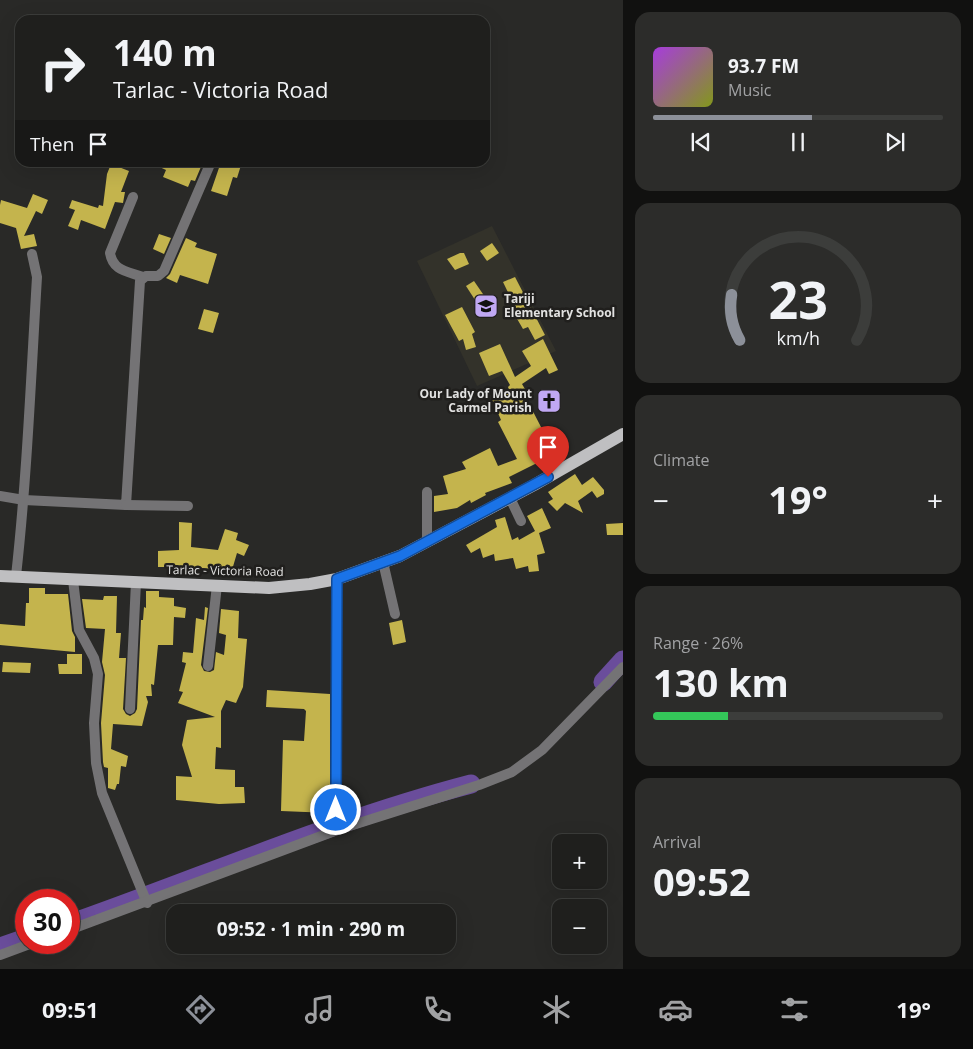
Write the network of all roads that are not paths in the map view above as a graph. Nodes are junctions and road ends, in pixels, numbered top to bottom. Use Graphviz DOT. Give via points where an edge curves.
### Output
graph roads {
  1 [pos="209,167"];
  2 [pos="133,198"];
  3 [pos="32,254"];
  4 [pos="143,277"];
  5 [pos="623,434"];
  6 [pos="427,492"];
  7 [pos="0,496"];
  8 [pos="510,498"];
  9 [pos="24,500"];
  10 [pos="126,505"];
  11 [pos="188,506"];
  12 [pos="521,520"];
  13 [pos="427,542"];
  14 [pos="384,562"];
  15 [pos="0,576"];
  16 [pos="16,576"];
  17 [pos="337,579"];
  18 [pos="73,580"];
  19 [pos="136,582"];
  20 [pos="217,585"];
  21 [pos="395,614"];
  22 [pos="208,666"];
  23 [pos="623,667"];
  24 [pos="130,709"];
  25 [pos="340,828"];
  26 [pos="146,901"];
  27 [pos="80,926"];
  28 [pos="15,949"];
  29 [pos="0,955"];
  1 -- 4 [label="street" via="164,270 158,276"];
  2 -- 4 [label="street" via="110,253 115,267"];
  3 -- 9 [label="street" via="37,277"];
  4 -- 10 [label="street" via="139,287"];
  5 -- 8 [label="main road, Tarlac - Victoria Road"];
  6 -- 13 [label="street"];
  7 -- 9 [label="street"];
  8 -- 12 [label="street"];
  8 -- 13 [label="main road, Tarlac - Victoria Road"];
  9 -- 10 [label="street"];
  9 -- 16 [label="street"];
  10 -- 11 [label="street"];
  13 -- 14 [label="main road, Tarlac - Victoria Road"];
  14 -- 17 [label="main road, Tarlac - Victoria Road"];
  14 -- 21 [label="street"];
  15 -- 16 [label="main road, Tarlac - Victoria Road"];
  16 -- 18 [label="main road, Tarlac - Victoria Road"];
  17 -- 20 [label="main road, Tarlac - Victoria Road" via="269,588"];
  17 -- 25 [label="street" via="336,810"];
  18 -- 19 [label="main road, Tarlac - Victoria Road"];
  18 -- 26 [label="street" via="79,630 94,658 98,674 94,723 96,763 102,793"];
  19 -- 20 [label="main road, Tarlac - Victoria Road"];
  19 -- 24 [label="street"];
  20 -- 22 [label="street"];
  23 -- 25 [label="street" via="542,750 512,772"];
  25 -- 26 [label="street"];
  26 -- 27 [label="street"];
  28 -- 29 [label="street"];
}
